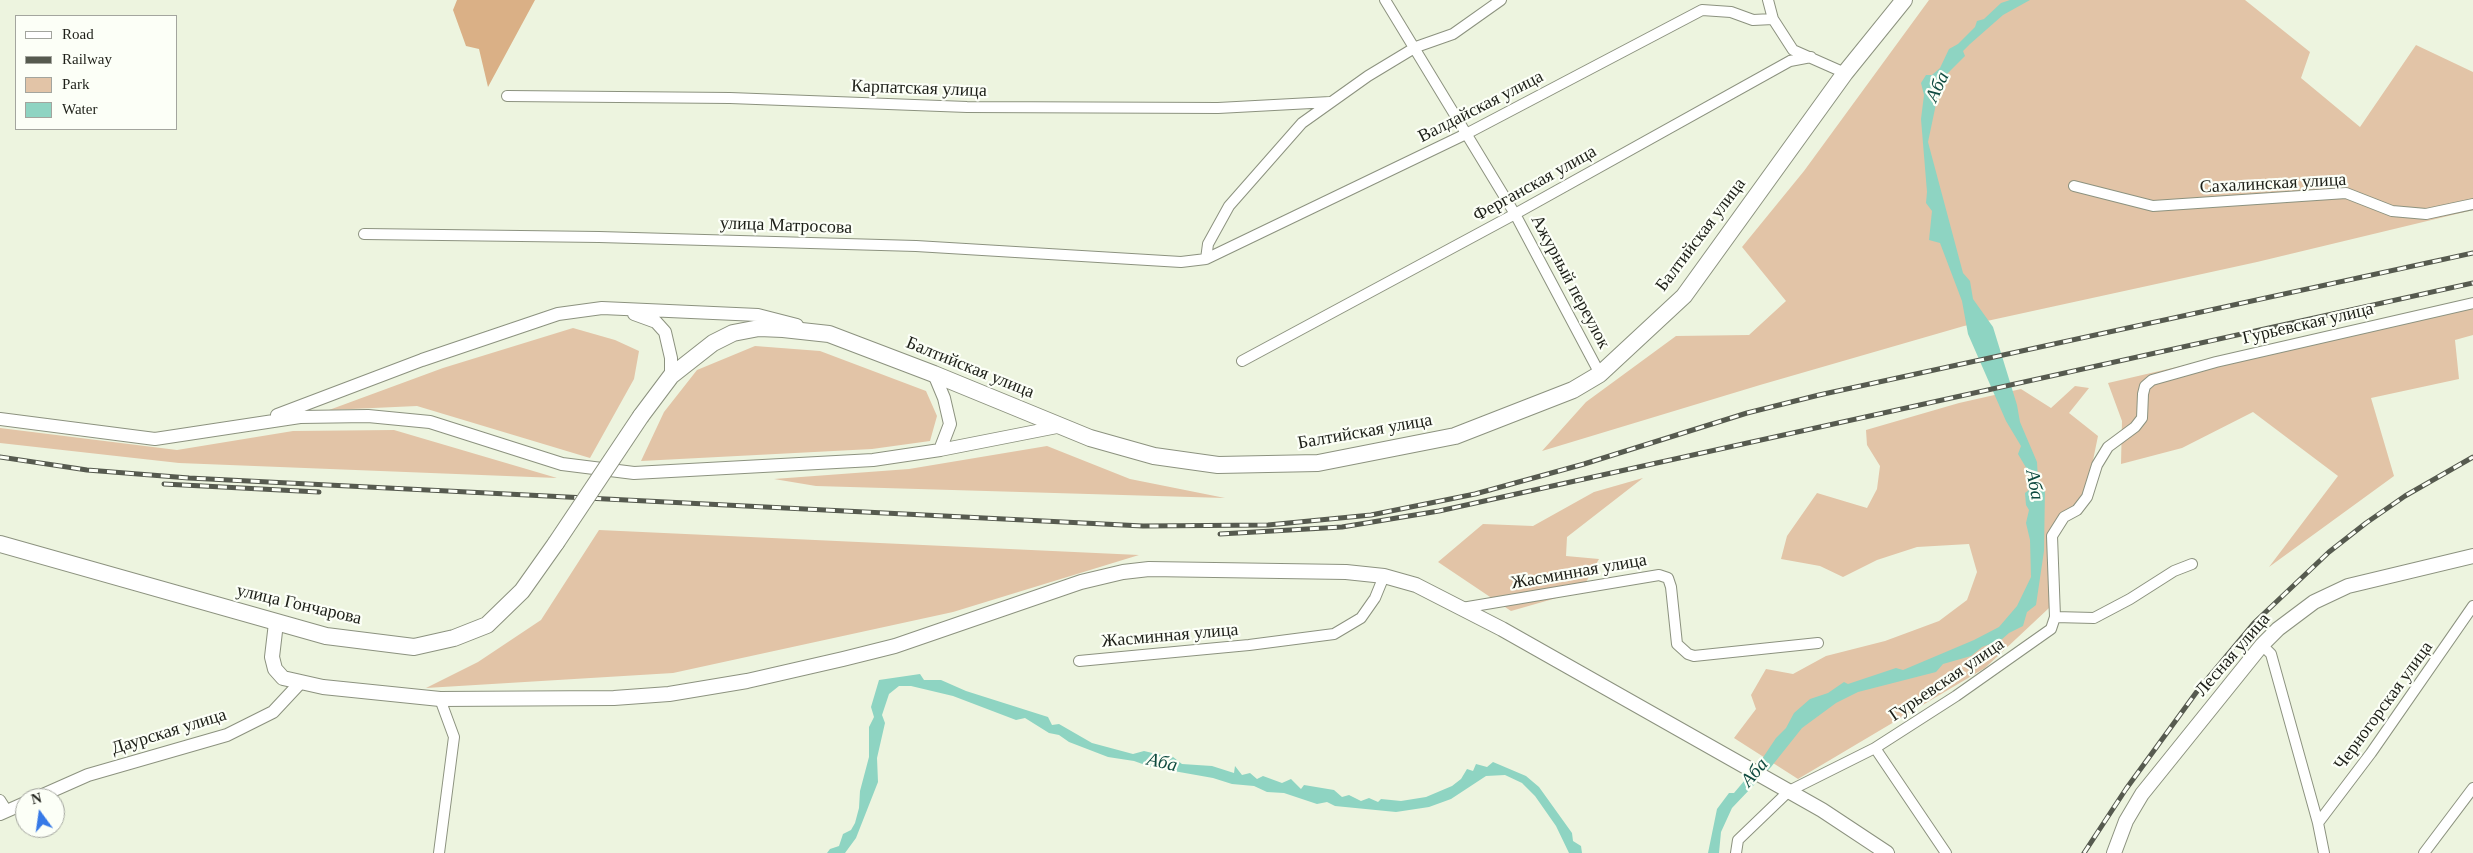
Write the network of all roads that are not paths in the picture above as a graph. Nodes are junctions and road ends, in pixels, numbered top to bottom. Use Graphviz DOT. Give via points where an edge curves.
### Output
graph roads {
  1 [pos="1385,0"];
  2 [pos="1502,0"];
  3 [pos="1768,0"];
  4 [pos="1904,0"];
  5 [pos="1773,19"];
  6 [pos="1416,47"];
  7 [pos="1811,57"];
  8 [pos="1845,73"];
  9 [pos="507,96"];
  10 [pos="1330,102"];
  11 [pos="1468,134"];
  12 [pos="2074,186"];
  13 [pos="2473,204"];
  14 [pos="1515,214"];
  15 [pos="364,234"];
  16 [pos="1206,259"];
  17 [pos="2473,303"];
  18 [pos="602,308"];
  19 [pos="828,334"];
  20 [pos="1242,361"];
  21 [pos="934,374"];
  22 [pos="1600,374"];
  23 [pos="671,376"];
  24 [pos="642,416"];
  25 [pos="0,419"];
  26 [pos="256,423"];
  27 [pos="1062,426"];
  28 [pos="940,450"];
  29 [pos="0,544"];
  30 [pos="2473,556"];
  31 [pos="2192,564"];
  32 [pos="1384,576"];
  33 [pos="2473,606"];
  34 [pos="1462,608"];
  35 [pos="2055,617"];
  36 [pos="276,623"];
  37 [pos="1818,643"];
  38 [pos="2262,645"];
  39 [pos="1079,661"];
  40 [pos="301,682"];
  41 [pos="440,699"];
  42 [pos="1875,748"];
  43 [pos="59,788"];
  44 [pos="2473,788"];
  45 [pos="1784,789"];
  46 [pos="15,805"];
  47 [pos="2,808"];
  48 [pos="2318,823"];
  49 [pos="439,853"];
  50 [pos="1736,853"];
  51 [pos="1887,853"];
  52 [pos="1946,853"];
  53 [pos="2114,853"];
  54 [pos="2324,853"];
  55 [pos="2424,853"];
  1 -- 6 [label="street, Ажурный переулок"];
  2 -- 6 [label="street, Карпатская улица" via="1453,34"];
  3 -- 5 [label="street"];
  4 -- 8 [label="main road, Балтийская улица"];
  5 -- 7 [label="street" via="1793,50"];
  5 -- 11 [label="street, Валдайская улица" via="1752,20 1731,12 1702,10"];
  6 -- 10 [label="street, Карпатская улица"];
  6 -- 11 [label="street, Ажурный переулок"];
  7 -- 8 [label="street"];
  7 -- 14 [label="street, Ферганская улица" via="1790,61"];
  8 -- 22 [label="main road, Балтийская улица" via="1684,296"];
  9 -- 10 [label="street, Карпатская улица" via="730,98 967,108 1218,108"];
  10 -- 16 [label="street, Карпатская улица" via="1302,123 1229,206 1208,244"];
  11 -- 14 [label="street, Ажурный переулок"];
  11 -- 16 [label="street, Валдайская улица"];
  12 -- 13 [label="street, Сахалинская улица" via="2153,206 2346,193 2392,212 2426,214"];
  14 -- 20 [label="street, Ферганская улица"];
  14 -- 22 [label="street, Ажурный переулок"];
  15 -- 16 [label="street, улица Матросова" via="916,246 1180,262"];
  17 -- 35 [label="street, Гурьевская улица" via="2216,362 2152,380 2145,386 2142,418 2108,447 2097,465 2087,497 2077,510 2064,517 2052,536"];
  18 -- 19 [label="street" via="758,314"];
  18 -- 23 [label="street" via="643,316 656,322 665,332 669,345"];
  18 -- 26 [label="street" via="558,314 523,324"];
  19 -- 21 [label="main road, Балтийская улица"];
  19 -- 23 [label="main road, Балтийская улица" via="775,328 733,333 694,356"];
  21 -- 27 [label="main road, Балтийская улица"];
  21 -- 28 [label="street" via="950,424"];
  22 -- 27 [label="main road, Балтийская улица" via="1574,390 1455,436 1318,464 1250,466 1154,456 1090,438"];
  23 -- 24 [label="main road, Балтийская улица"];
  24 -- 36 [label="main road, улица Гончарова, bridge" via="522,591 487,624 454,638 414,647 326,636"];
  25 -- 26 [label="street" via="154,439"];
  26 -- 28 [label="street" via="300,417 368,416 430,422 562,464 634,473 873,460"];
  27 -- 28 [label="street"];
  29 -- 36 [label="main road, улица Гончарова"];
  30 -- 38 [label="main road, Лесная улица" via="2348,586 2314,602 2278,628"];
  31 -- 35 [label="street" via="2174,571 2094,618"];
  32 -- 34 [label="main road" via="1416,585"];
  32 -- 39 [label="street, Жасминная улица" via="1375,598 1361,618 1334,634"];
  32 -- 41 [label="main road" via="1346,572 1149,569 1123,572 1081,582 896,646 747,680 669,694 614,698"];
  33 -- 48 [label="street, Черногорская улица"];
  34 -- 37 [label="street, Жасминная улица" via="1659,576 1668,578 1671,586 1677,644 1688,654"];
  34 -- 45 [label="main road"];
  35 -- 42 [label="street, Гурьевская улица" via="2051,629"];
  36 -- 40 [label="main road" via="272,657 275,669 283,678"];
  38 -- 48 [label="street" via="2271,654"];
  38 -- 53 [label="main road, Лесная улица" via="2142,794 2126,821"];
  40 -- 41 [label="main road"];
  40 -- 43 [label="street, Даурская улица" via="273,712 227,735 88,775"];
  41 -- 49 [label="street" via="454,738"];
  42 -- 45 [label="street, Гурьевская улица"];
  42 -- 52 [label="street"];
  44 -- 55 [label="street"];
  45 -- 50 [label="street, Гурьевская улица" via="1738,840"];
  45 -- 51 [label="main road"];
  46 -- 47 [label="street"];
  48 -- 54 [label="street"];
}
